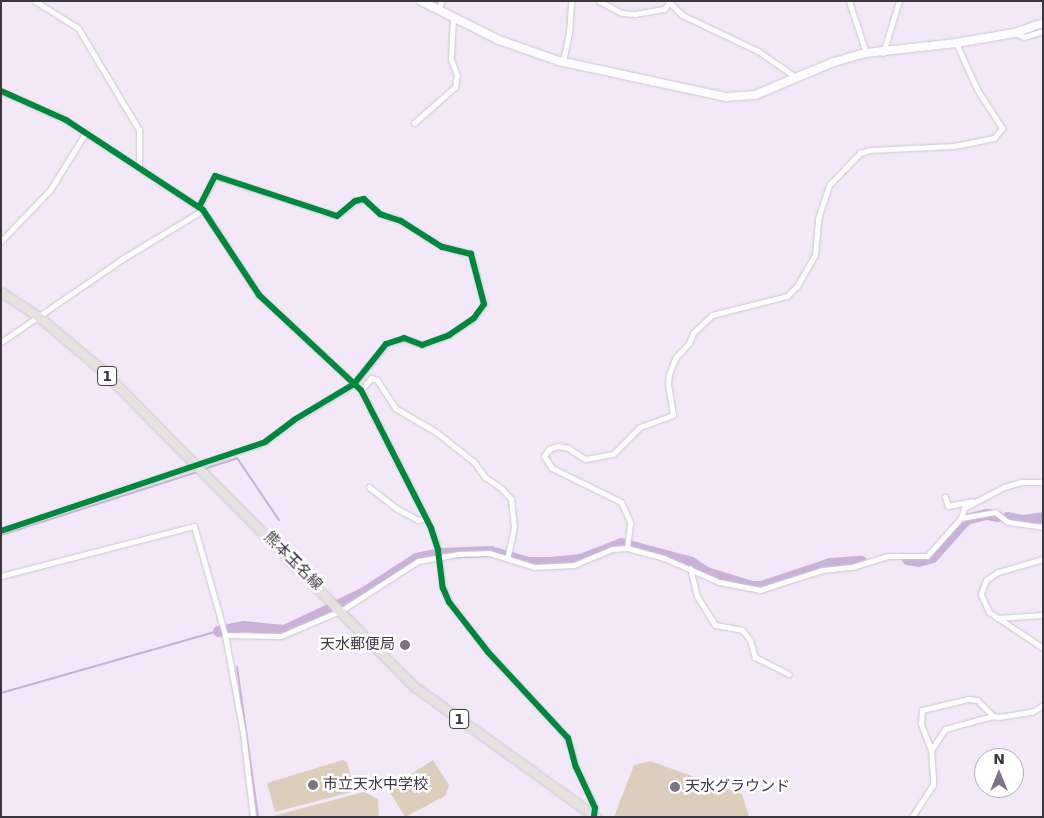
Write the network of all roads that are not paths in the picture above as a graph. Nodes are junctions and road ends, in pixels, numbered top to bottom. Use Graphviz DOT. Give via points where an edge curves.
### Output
graph roads {
  1 [pos="35,1"];
  2 [pos="421,1"];
  3 [pos="441,1"];
  4 [pos="571,1"];
  5 [pos="599,1"];
  6 [pos="849,1"];
  7 [pos="899,1"];
  8 [pos="669,2"];
  9 [pos="439,10"];
  10 [pos="452,17"];
  11 [pos="1043,23"];
  12 [pos="1043,31"];
  13 [pos="1014,33"];
  14 [pos="956,43"];
  15 [pos="866,53"];
  16 [pos="882,54"];
  17 [pos="563,61"];
  18 [pos="796,78"];
  19 [pos="1,91"];
  20 [pos="414,123"];
  21 [pos="86,132"];
  22 [pos="139,168"];
  23 [pos="201,209"];
  24 [pos="1,242"];
  25 [pos="1,292"];
  26 [pos="39,316"];
  27 [pos="1,342"];
  28 [pos="354,384"];
  29 [pos="360,390"];
  30 [pos="201,469"];
  31 [pos="1043,482"];
  32 [pos="369,487"];
  33 [pos="944,497"];
  34 [pos="976,501"];
  35 [pos="426,518"];
  36 [pos="961,518"];
  37 [pos="1043,527"];
  38 [pos="1,531"];
  39 [pos="627,547"];
  40 [pos="439,554"];
  41 [pos="508,555"];
  42 [pos="1043,559"];
  43 [pos="690,568"];
  44 [pos="1,576"];
  45 [pos="340,608"];
  46 [pos="1043,615"];
  47 [pos="997,618"];
  48 [pos="225,633"];
  49 [pos="1043,648"];
  50 [pos="789,674"];
  51 [pos="1043,705"];
  52 [pos="993,716"];
  53 [pos="931,750"];
  54 [pos="595,816"];
  55 [pos="253,817"];
  56 [pos="912,817"];
  1 -- 22 [label="street" via="78,28 139,130"];
  2 -- 9 [label="street"];
  3 -- 9 [label="street"];
  4 -- 17 [label="street"];
  5 -- 8 [label="street" via="622,14 664,9"];
  6 -- 15 [label="street"];
  7 -- 16 [label="street"];
  8 -- 18 [label="street" via="682,15 758,51"];
  9 -- 10 [label="street"];
  10 -- 17 [label="street" via="499,40"];
  10 -- 20 [label="street" via="451,59 457,75 456,87"];
  11 -- 13 [label="street"];
  12 -- 13 [label="street" via="1024,37"];
  13 -- 14 [label="street"];
  14 -- 16 [label="street"];
  14 -- 39 [label="street" via="977,89 1002,128 994,138 954,146 860,153 829,186 818,219 815,256 797,286 787,296 712,315 693,333 689,343 676,357 670,374 668,384 673,416 640,426 613,454 585,459 568,448 558,446 549,449 544,456 552,468 621,502 630,522"];
  15 -- 16 [label="street"];
  15 -- 18 [label="street"];
  17 -- 18 [label="street" via="726,97 755,95"];
  19 -- 21 [label="street"];
  21 -- 22 [label="street"];
  21 -- 24 [label="street" via="50,190"];
  22 -- 23 [label="street"];
  23 -- 26 [label="street"];
  23 -- 28 [label="street" via="259,295"];
  23 -- 28 [label="street" via="215,176 338,216 360,198 380,214 401,221 442,247 471,254 484,304 474,318 430,343 422,345 404,338 386,344"];
  25 -- 26 [label="main road, 熊本玉名線 / 1"];
  26 -- 27 [label="street"];
  26 -- 30 [label="main road, 熊本玉名線 / 1" via="103,371"];
  28 -- 29 [label="street"];
  28 -- 30 [label="street" via="294,420 265,442"];
  29 -- 35 [label="street"];
  29 -- 41 [label="street" via="371,378 377,380 394,408 436,432 502,489 511,500 514,519"];
  30 -- 38 [label="street"];
  30 -- 45 [label="main road, 熊本玉名線 / 1"];
  31 -- 34 [label="street" via="1022,482"];
  32 -- 35 [label="street" via="418,520"];
  33 -- 34 [label="street" via="948,506"];
  34 -- 36 [label="street" via="964,508"];
  35 -- 40 [label="street"];
  36 -- 37 [label="street" via="995,512 1008,522"];
  36 -- 43 [label="street" via="927,556 889,556 852,567 822,570 760,590 719,582"];
  39 -- 41 [label="street" via="574,565 534,567"];
  39 -- 43 [label="street"];
  40 -- 41 [label="street" via="489,552"];
  40 -- 45 [label="street" via="418,561"];
  40 -- 54 [label="street" via="443,588 449,602 488,652 568,738 576,767 595,808"];
  42 -- 47 [label="street" via="1011,566 986,580 981,594 989,612"];
  43 -- 50 [label="street" via="696,596 716,625 742,630 750,640 755,657"];
  44 -- 48 [label="street" via="194,526"];
  45 -- 48 [label="street" via="281,636"];
  45 -- 54 [label="main road, 熊本玉名線 / 1" via="415,687"];
  46 -- 47 [label="street"];
  47 -- 49 [label="street"];
  48 -- 55 [label="street" via="244,733"];
  51 -- 52 [label="street" via="1032,712"];
  52 -- 53 [label="street" via="945,729"];
  52 -- 53 [label="street" via="977,700 968,699 922,710 921,724"];
  53 -- 56 [label="street" via="932,785"];
}
